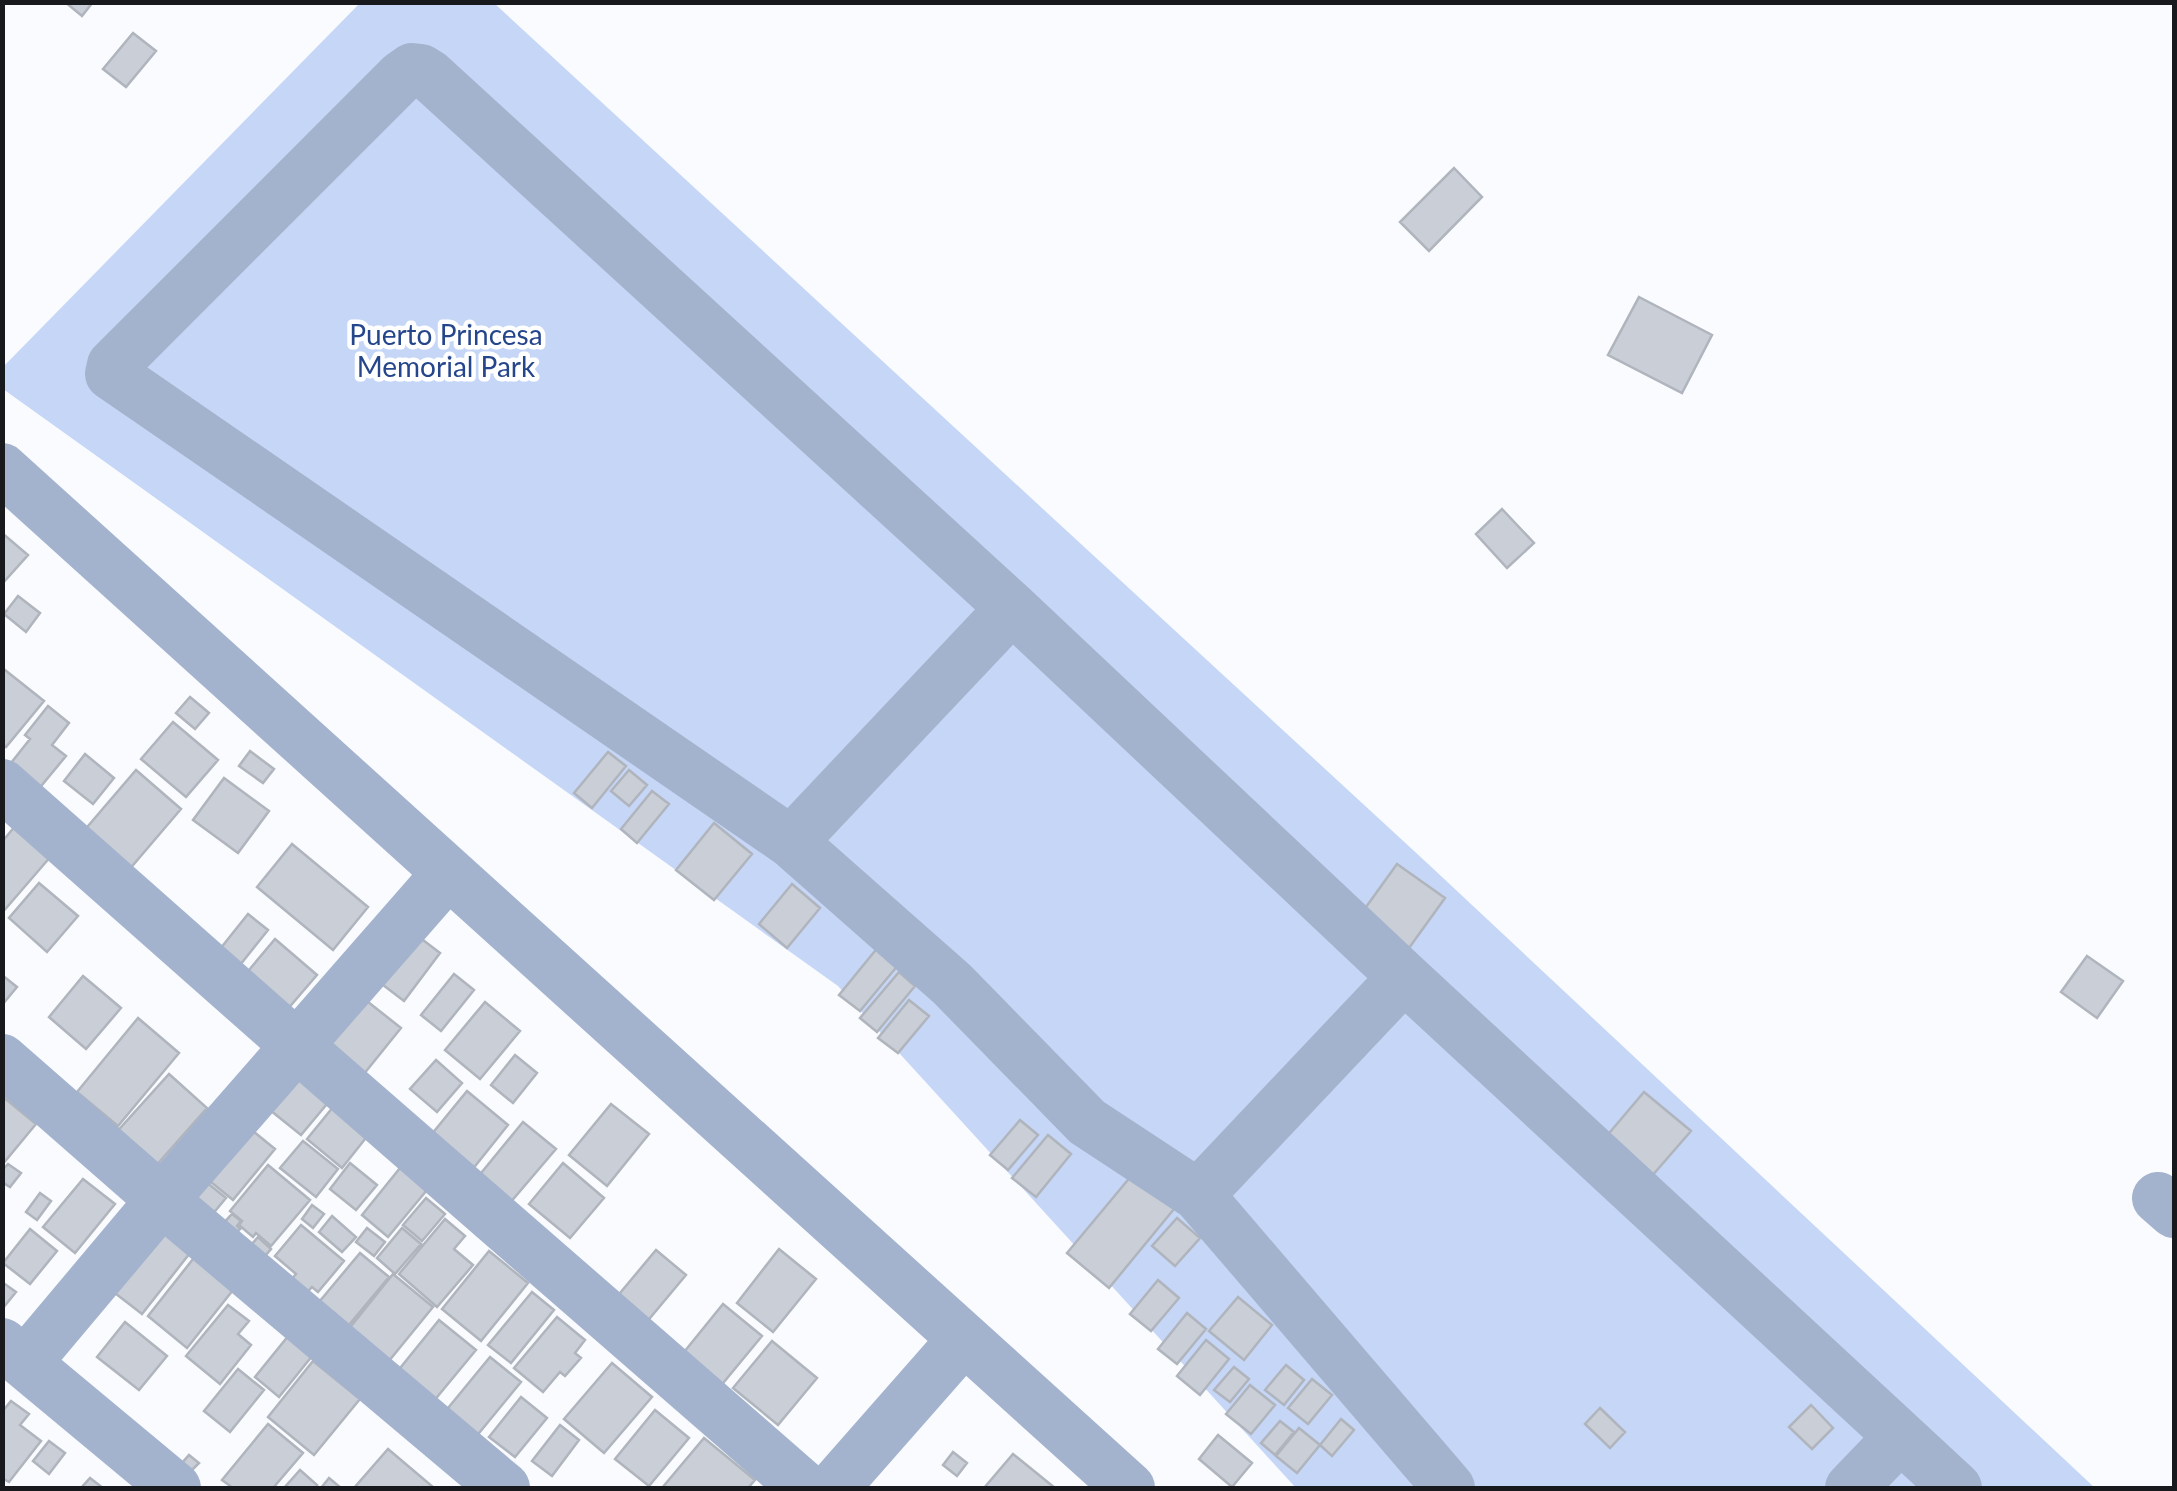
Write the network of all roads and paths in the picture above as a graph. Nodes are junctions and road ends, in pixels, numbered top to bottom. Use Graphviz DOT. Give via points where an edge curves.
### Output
graph roads {
  1 [pos="2,469"];
  2 [pos="1012,608"];
  3 [pos="2,784"];
  4 [pos="791,842"];
  5 [pos="448,873"];
  6 [pos="1404,977"];
  7 [pos="296,1045"];
  8 [pos="2,1060"];
  9 [pos="1198,1195"];
  10 [pos="162,1200"];
  11 [pos="964,1339"];
  12 [pos="14,1354"];
  13 [pos="1900,1437"];
  14 [pos="175,1488"];
  15 [pos="504,1488"];
  16 [pos="805,1488"];
  17 [pos="833,1488"];
  18 [pos="1129,1488"];
  19 [pos="1449,1488"];
  20 [pos="1852,1488"];
  21 [pos="1956,1488"];
  1 -- 5 [label="street"];
  2 -- 4 [label="street"];
  2 -- 4 [label="street" via="422,70 402,76 114,365 115,378"];
  2 -- 6 [label="street"];
  3 -- 7 [label="street"];
  4 -- 9 [label="street" via="952,984 1087,1122"];
  5 -- 7 [label="street"];
  5 -- 11 [label="street"];
  6 -- 9 [label="street"];
  6 -- 13 [label="street"];
  7 -- 10 [label="street"];
  7 -- 16 [label="street"];
  8 -- 10 [label="street"];
  9 -- 19 [label="street"];
  10 -- 12 [label="street"];
  10 -- 15 [label="street"];
  11 -- 17 [label="street"];
  11 -- 18 [label="street"];
  12 -- 14 [label="street"];
  13 -- 20 [label="street"];
  13 -- 21 [label="street"];
}
